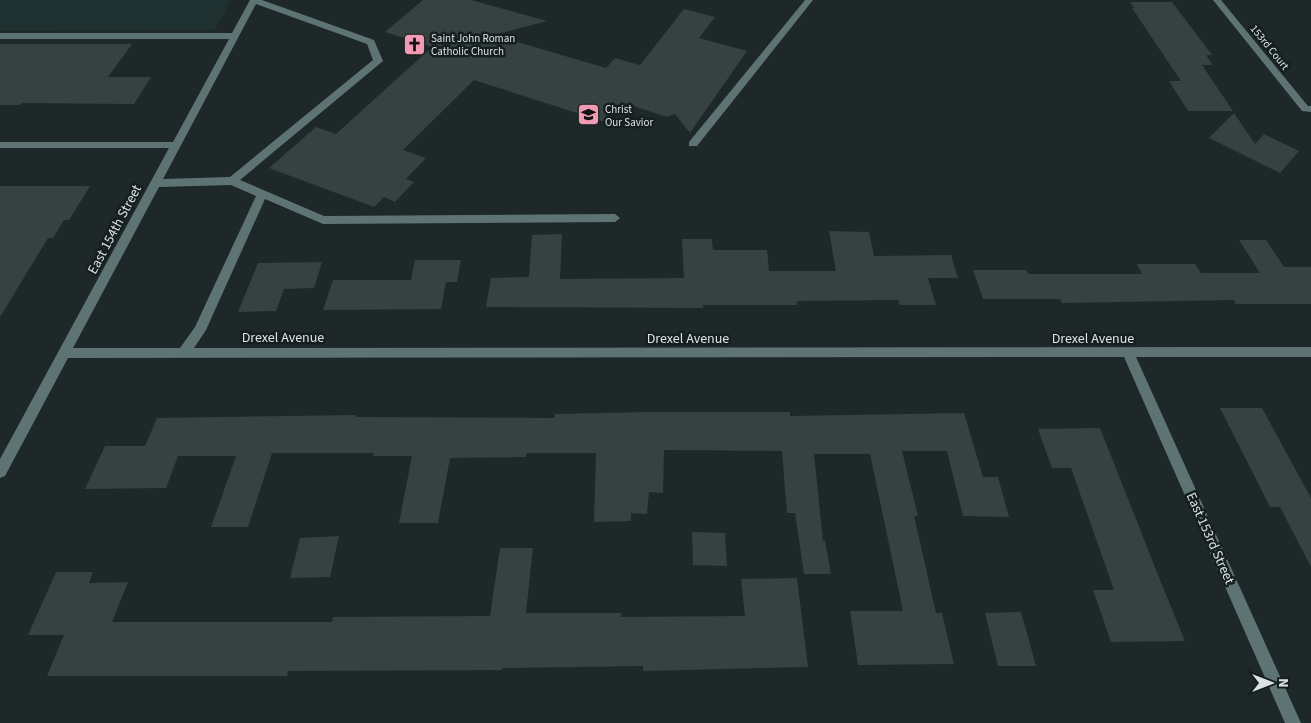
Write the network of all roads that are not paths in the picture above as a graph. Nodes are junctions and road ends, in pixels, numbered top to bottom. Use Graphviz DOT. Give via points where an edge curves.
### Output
graph roads {
  1 [pos="254,0"];
  2 [pos="809,0"];
  3 [pos="1217,0"];
  4 [pos="0,36"];
  5 [pos="234,36"];
  6 [pos="1308,109"];
  7 [pos="693,144"];
  8 [pos="0,145"];
  9 [pos="176,145"];
  10 [pos="232,181"];
  11 [pos="156,183"];
  12 [pos="262,194"];
  13 [pos="615,218"];
  14 [pos="184,352"];
  15 [pos="1311,352"];
  16 [pos="1128,353"];
  17 [pos="64,354"];
  18 [pos="1,467"];
  19 [pos="1293,723"];
  1 -- 5 [label="street, East 154th Street"];
  1 -- 10 [label="street" via="371,42 378,61"];
  2 -- 7 [label="street"];
  3 -- 6 [label="street, 153rd Court"];
  4 -- 5 [label="street"];
  5 -- 9 [label="street, East 154th Street"];
  8 -- 9 [label="street"];
  9 -- 11 [label="street, East 154th Street"];
  10 -- 11 [label="street"];
  10 -- 12 [label="street"];
  11 -- 17 [label="street, East 154th Street"];
  12 -- 13 [label="street" via="323,220"];
  12 -- 14 [label="street" via="200,330"];
  14 -- 16 [label="street, Drexel Avenue"];
  14 -- 17 [label="street, Drexel Avenue"];
  15 -- 16 [label="street, Drexel Avenue"];
  16 -- 19 [label="street, East 153rd Street"];
  17 -- 18 [label="street, East 154th Street"];
}
